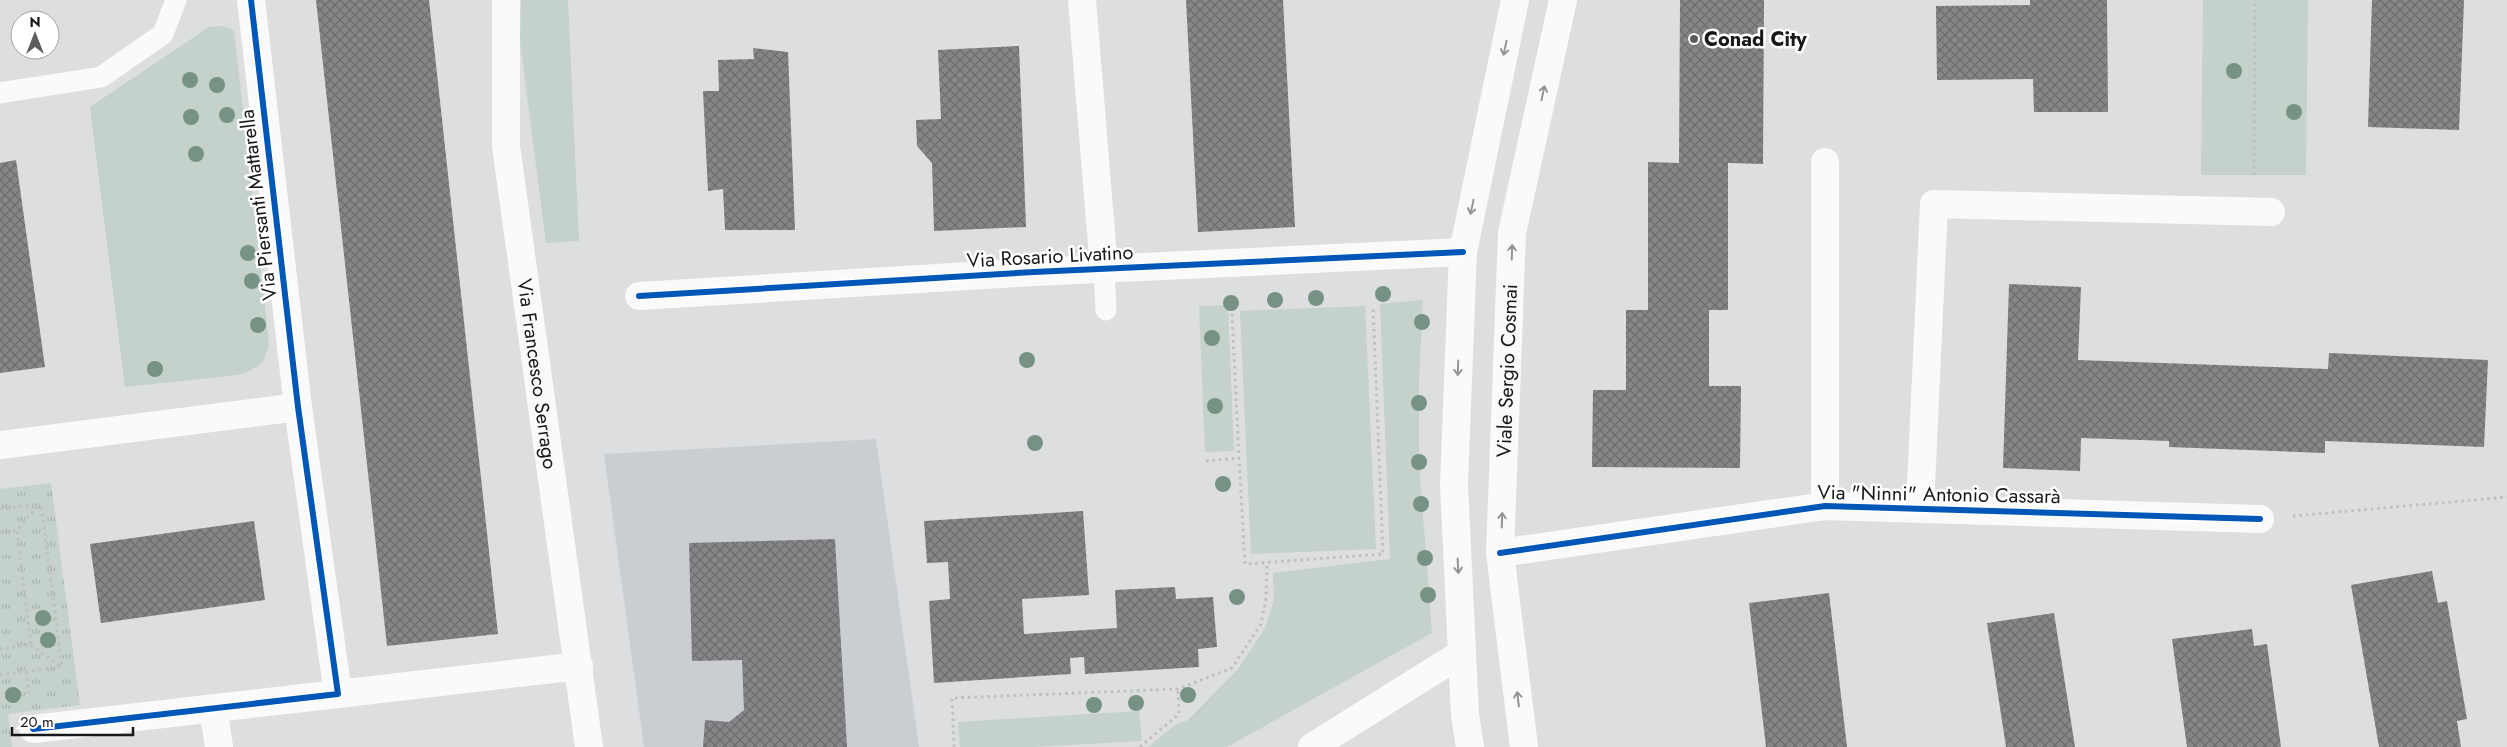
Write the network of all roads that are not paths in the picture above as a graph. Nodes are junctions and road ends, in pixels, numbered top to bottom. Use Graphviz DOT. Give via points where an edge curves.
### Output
graph roads {
  1 [pos="176,0"];
  2 [pos="251,0"];
  3 [pos="506,0"];
  4 [pos="1082,0"];
  5 [pos="1515,0"];
  6 [pos="1563,0"];
  7 [pos="0,93"];
  8 [pos="1825,162"];
  9 [pos="2270,212"];
  10 [pos="1463,252"];
  11 [pos="1104,269"];
  12 [pos="639,296"];
  13 [pos="1106,310"];
  14 [pos="298,407"];
  15 [pos="0,444"];
  16 [pos="1825,506"];
  17 [pos="1920,508"];
  18 [pos="2260,519"];
  19 [pos="1500,553"];
  20 [pos="1462,654"];
  21 [pos="579,666"];
  22 [pos="338,694"];
  23 [pos="214,708"];
  24 [pos="34,729"];
  25 [pos="219,747"];
  26 [pos="589,747"];
  27 [pos="1312,747"];
  28 [pos="1470,747"];
  29 [pos="1524,747"];
  1 -- 7 [label="lane" via="163,34 101,77"];
  2 -- 14 [label="street, Via Piersanti Mattarella"];
  3 -- 21 [label="street, Via Francesco Serrago" via="506,146"];
  4 -- 11 [label="street, Via Rosario Livatino"];
  5 -- 10 [label="street, one-way"];
  19 -- 6 [label="street, Viale Sergio Cosmai, one-way" via="1512,233"];
  8 -- 16 [label="street, Via \"Ninni\" Antonio Cassarà"];
  9 -- 17 [label="street, Via \"Ninni\" Antonio Cassarà" via="1934,204"];
  10 -- 11 [label="street, Via Rosario Livatino"];
  10 -- 20 [label="street, one-way" via="1454,484"];
  11 -- 12 [label="street, Via Rosario Livatino"];
  11 -- 13 [label="lane"];
  14 -- 15 [label="street"];
  14 -- 22 [label="street, Via Piersanti Mattarella"];
  16 -- 17 [label="street, Via \"Ninni\" Antonio Cassarà"];
  16 -- 19 [label="street, Via \"Ninni\" Antonio Cassarà"];
  17 -- 18 [label="street, Via \"Ninni\" Antonio Cassarà"];
  29 -- 19 [label="street, Viale Sergio Cosmai, one-way"];
  20 -- 27 [label="street"];
  20 -- 28 [label="street"];
  21 -- 22 [label="street"];
  21 -- 26 [label="street, Via Francesco Serrago"];
  22 -- 23 [label="street"];
  23 -- 24 [label="street"];
  23 -- 25 [label="street"];
}
